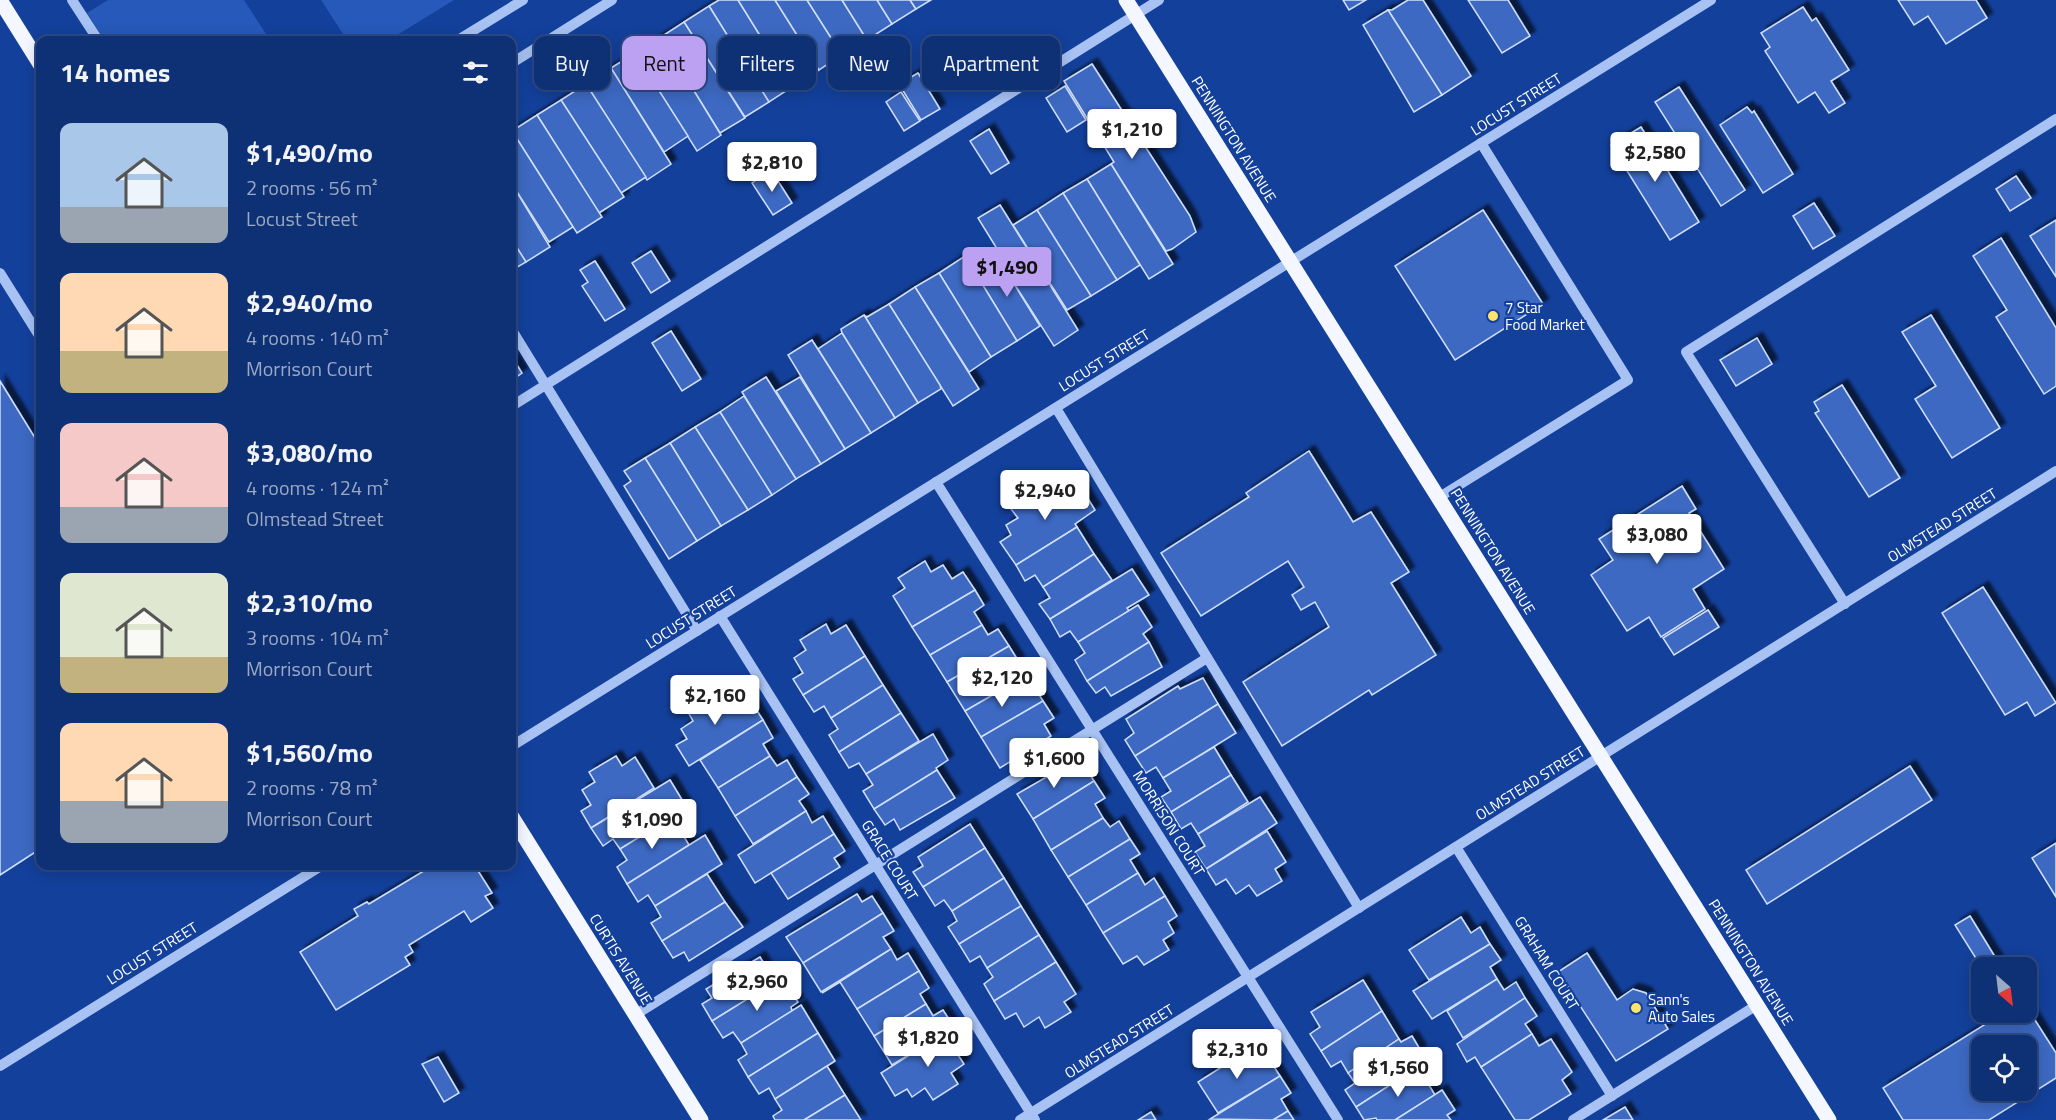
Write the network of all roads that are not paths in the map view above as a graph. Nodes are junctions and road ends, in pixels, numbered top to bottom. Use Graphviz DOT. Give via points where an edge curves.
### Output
graph roads {
  1 [pos="0,0"];
  2 [pos="72,0"];
  3 [pos="523,0"];
  4 [pos="612,0"];
  5 [pos="1126,0"];
  6 [pos="1160,0"];
  7 [pos="1711,0"];
  8 [pos="1136,15"];
  9 [pos="95,36"];
  10 [pos="464,36"];
  11 [pos="36,58"];
  12 [pos="516,60"];
  13 [pos="2056,119"];
  14 [pos="1481,143"];
  15 [pos="1290,262"];
  16 [pos="0,273"];
  17 [pos="36,331"];
  18 [pos="516,337"];
  19 [pos="545,385"];
  20 [pos="516,403"];
  21 [pos="1056,408"];
  22 [pos="2056,471"];
  23 [pos="936,482"];
  24 [pos="1438,498"];
  25 [pos="1845,603"];
  26 [pos="720,616"];
  27 [pos="697,631"];
  28 [pos="1207,658"];
  29 [pos="1092,730"];
  30 [pos="516,744"];
  31 [pos="1601,756"];
  32 [pos="516,823"];
  33 [pos="1456,847"];
  34 [pos="875,864"];
  35 [pos="315,870"];
  36 [pos="1359,908"];
  37 [pos="1249,978"];
  38 [pos="1757,1005"];
  39 [pos="635,1015"];
  40 [pos="0,1066"];
  41 [pos="1612,1096"];
  42 [pos="1033,1117"];
  43 [pos="701,1120"];
  44 [pos="1020,1120"];
  45 [pos="1338,1120"];
  46 [pos="1573,1120"];
  47 [pos="1829,1120"];
  1 -- 11 [label="main road"];
  2 -- 9 [label="street"];
  3 -- 10 [label="street"];
  4 -- 12 [label="street"];
  5 -- 8 [label="main road, PENNINGTON AVENUE"];
  6 -- 8 [label="street"];
  7 -- 14 [label="street, LOCUST STREET"];
  8 -- 15 [label="main road, PENNINGTON AVENUE"];
  8 -- 19 [label="street"];
  13 -- 25 [label="street" via="1686,352"];
  14 -- 15 [label="street, LOCUST STREET"];
  14 -- 24 [label="street" via="1628,380"];
  15 -- 21 [label="street, LOCUST STREET"];
  15 -- 24 [label="main road, PENNINGTON AVENUE"];
  16 -- 17 [label="street"];
  18 -- 19 [label="street"];
  19 -- 20 [label="street"];
  19 -- 27 [label="street"];
  21 -- 23 [label="street, LOCUST STREET"];
  21 -- 28 [label="street"];
  22 -- 25 [label="street, OLMSTEAD STREET"];
  23 -- 26 [label="street, LOCUST STREET"];
  23 -- 29 [label="street, MORRISON COURT"];
  24 -- 31 [label="main road, PENNINGTON AVENUE"];
  25 -- 31 [label="street, OLMSTEAD STREET"];
  26 -- 27 [label="street, LOCUST STREET"];
  26 -- 34 [label="street, GRACE COURT"];
  27 -- 30 [label="street, LOCUST STREET"];
  28 -- 29 [label="street"];
  28 -- 36 [label="street"];
  29 -- 34 [label="street"];
  29 -- 37 [label="street, MORRISON COURT"];
  31 -- 33 [label="street, OLMSTEAD STREET"];
  31 -- 38 [label="main road, PENNINGTON AVENUE"];
  32 -- 39 [label="main road, CURTIS AVENUE"];
  33 -- 36 [label="street, OLMSTEAD STREET"];
  33 -- 41 [label="street, GRAHAM COURT"];
  34 -- 39 [label="street"];
  34 -- 42 [label="street, GRACE COURT"];
  35 -- 40 [label="street, LOCUST STREET"];
  36 -- 37 [label="street, OLMSTEAD STREET"];
  37 -- 42 [label="street, OLMSTEAD STREET"];
  37 -- 45 [label="street, MORRISON COURT"];
  38 -- 41 [label="street"];
  38 -- 47 [label="main road, PENNINGTON AVENUE"];
  39 -- 43 [label="main road, CURTIS AVENUE"];
  41 -- 46 [label="street"];
  42 -- 44 [label="street, OLMSTEAD STREET"];
}
